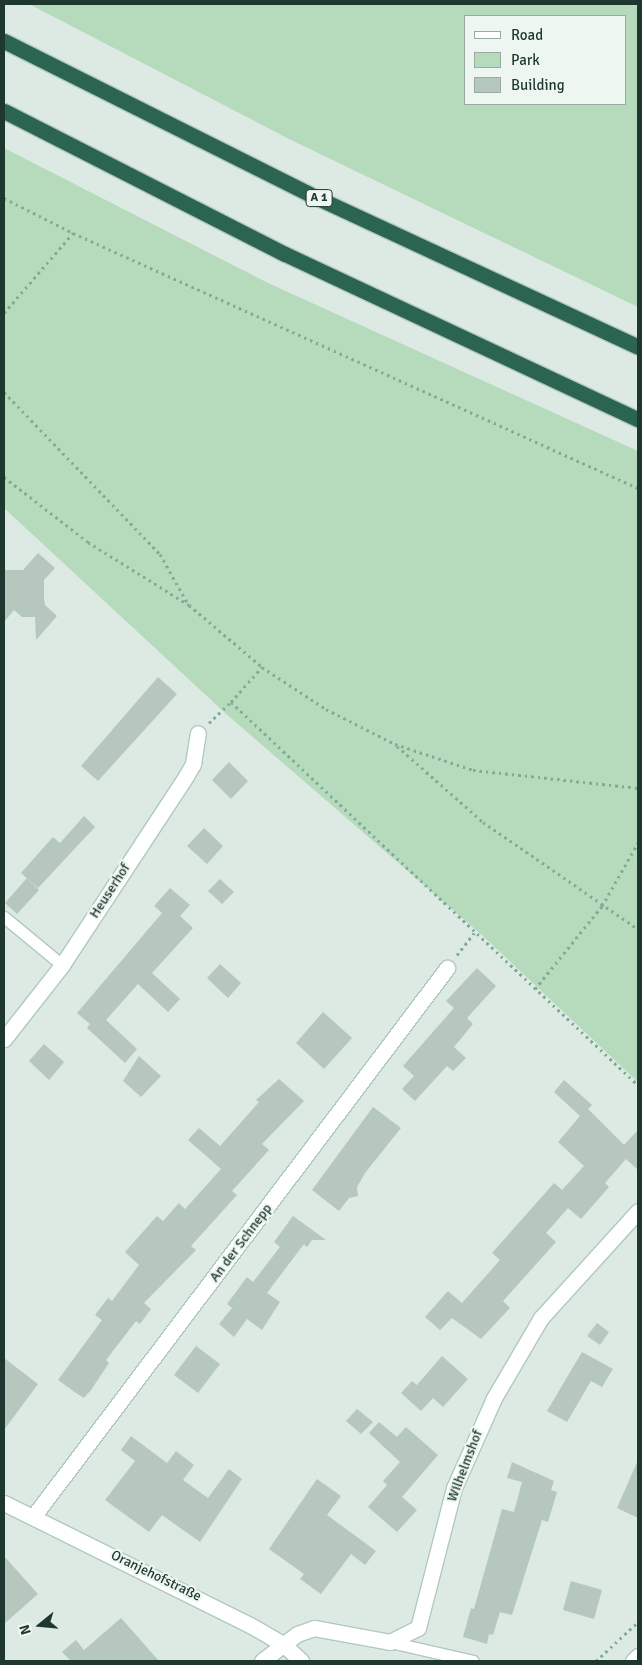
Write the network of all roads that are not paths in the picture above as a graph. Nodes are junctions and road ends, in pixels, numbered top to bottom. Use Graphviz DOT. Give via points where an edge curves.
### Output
graph roads {
  1 [pos="4,40"];
  2 [pos="4,111"];
  3 [pos="638,347"];
  4 [pos="638,419"];
  5 [pos="198,733"];
  6 [pos="4,917"];
  7 [pos="62,965"];
  8 [pos="447,968"];
  9 [pos="4,1039"];
  10 [pos="638,1211"];
  11 [pos="4,1503"];
  12 [pos="33,1517"];
  13 [pos="390,1642"];
  14 [pos="283,1644"];
  15 [pos="638,1656"];
  16 [pos="262,1661"];
  17 [pos="301,1661"];
  18 [pos="473,1661"];
  19 [pos="633,1661"];
  1 -- 3 [label="highway, A 1" via="309,194"];
  2 -- 4 [label="highway" via="285,254"];
  5 -- 7 [label="street, Heuserhof" via="193,764 186,776"];
  6 -- 7 [label="lane"];
  7 -- 9 [label="street, Heuserhof"];
  8 -- 12 [label="street, An der Schnepp"];
  10 -- 13 [label="street, Wilhelmshof" via="541,1318 518,1356 494,1398 454,1488 418,1628"];
  11 -- 12 [label="street, Oranjehofstraße"];
  12 -- 14 [label="street, Oranjehofstraße" via="154,1574"];
  13 -- 14 [label="street" via="314,1628"];
  13 -- 18 [label="lane"];
  14 -- 16 [label="street"];
  14 -- 17 [label="street, Oranjehofstraße"];
  15 -- 19 [label="street"];
}
